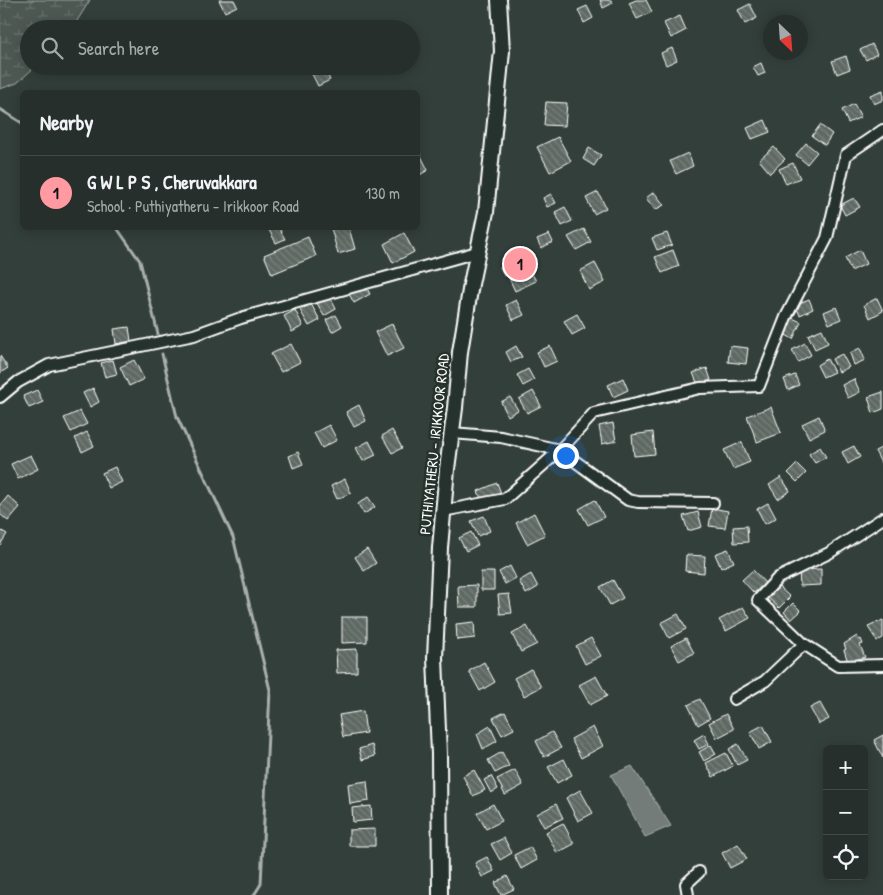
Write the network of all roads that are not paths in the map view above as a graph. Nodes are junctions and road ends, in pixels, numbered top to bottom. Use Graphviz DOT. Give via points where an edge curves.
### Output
graph roads {
  1 [pos="499,0"];
  2 [pos="883,130"];
  3 [pos="477,252"];
  4 [pos="0,397"];
  5 [pos="452,433"];
  6 [pos="560,450"];
  7 [pos="713,503"];
  8 [pos="443,511"];
  9 [pos="883,518"];
  10 [pos="804,644"];
  11 [pos="883,665"];
  12 [pos="734,700"];
  13 [pos="698,872"];
  14 [pos="440,895"];
  15 [pos="688,895"];
  1 -- 3 [label="main road, PUTHIYATHERU - IRIKKOOR ROAD" via="502,51 486,212"];
  2 -- 6 [label="street" via="846,154 826,238 786,317 759,386 700,388 594,412"];
  3 -- 4 [label="street" via="241,318 194,335 49,365 18,382"];
  3 -- 5 [label="main road, PUTHIYATHERU - IRIKKOOR ROAD" via="460,352"];
  5 -- 6 [label="street" via="501,436"];
  5 -- 8 [label="main road, PUTHIYATHERU - IRIKKOOR ROAD"];
  6 -- 7 [label="street" via="628,500"];
  6 -- 8 [label="street" via="505,499"];
  8 -- 14 [label="main road, PUTHIYATHERU - IRIKKOOR ROAD" via="435,658"];
  9 -- 10 [label="street" via="829,553 778,578 758,600"];
  10 -- 11 [label="street" via="838,666"];
  10 -- 12 [label="street" via="765,681"];
  13 -- 15 [label="street" via="686,884"];
}
